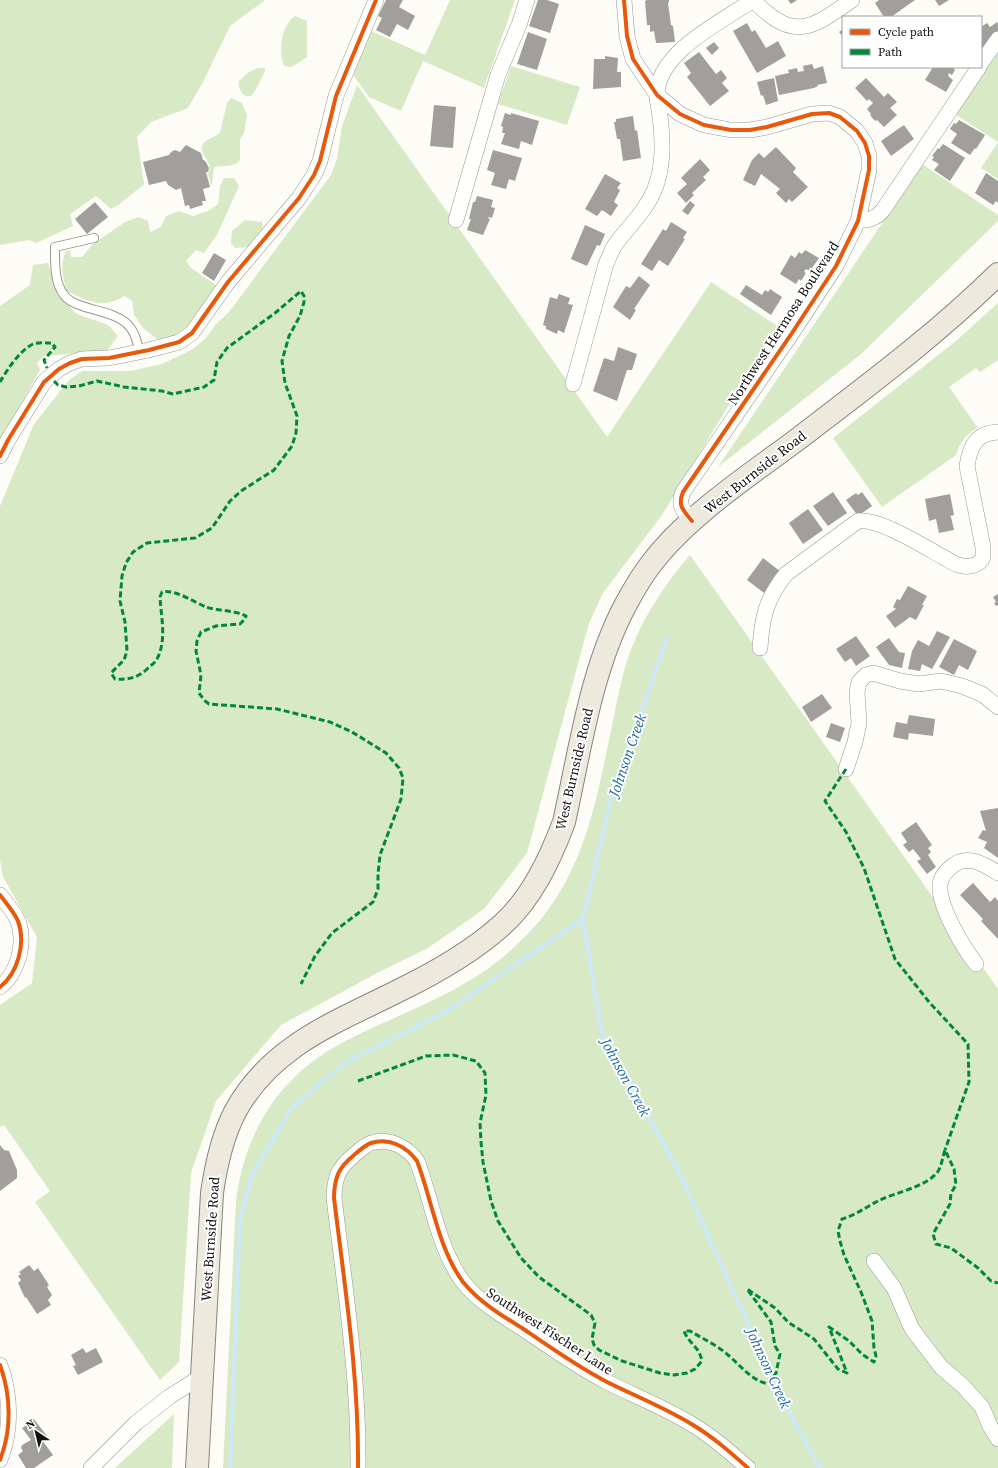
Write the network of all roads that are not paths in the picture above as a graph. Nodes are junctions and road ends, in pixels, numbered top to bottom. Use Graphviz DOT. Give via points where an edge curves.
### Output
graph roads {
  1 [pos="376,0"];
  2 [pos="527,0"];
  3 [pos="624,0"];
  4 [pos="753,0"];
  5 [pos="852,0"];
  6 [pos="998,39"];
  7 [pos="982,62"];
  8 [pos="978,68"];
  9 [pos="657,95"];
  10 [pos="456,220"];
  11 [pos="858,221"];
  12 [pos="94,238"];
  13 [pos="998,274"];
  14 [pos="138,353"];
  15 [pos="572,384"];
  16 [pos="998,432"];
  17 [pos="0,456"];
  18 [pos="692,521"];
  19 [pos="760,648"];
  20 [pos="998,706"];
  21 [pos="846,770"];
  22 [pos="998,873"];
  23 [pos="0,895"];
  24 [pos="976,964"];
  25 [pos="0,987"];
  26 [pos="874,1261"];
  27 [pos="0,1365"];
  28 [pos="202,1376"];
  29 [pos="5,1410"];
  30 [pos="998,1439"];
  31 [pos="0,1460"];
  32 [pos="91,1468"];
  33 [pos="197,1468"];
  34 [pos="358,1468"];
  35 [pos="748,1468"];
  1 -- 14 [label="street" via="336,96 320,161 299,198 240,266 192,333 179,342"];
  2 -- 10 [label="street" via="520,25 498,75"];
  3 -- 9 [label="street, Northwest Hermosa Boulevard" via="627,36 633,59"];
  4 -- 5 [label="street" via="774,19 793,27 805,27 827,17"];
  4 -- 9 [label="street" via="712,25 678,52 663,74"];
  6 -- 7 [label="street"];
  8 -- 11 [label="street" via="883,210 874,218"];
  9 -- 11 [label="street, Northwest Hermosa Boulevard" via="680,114 692,120 732,130 767,128 823,113 840,117 857,131 865,143 869,156 869,170"];
  9 -- 15 [label="street" via="663,155 654,191 640,216 615,246 606,264"];
  11 -- 18 [label="street, Northwest Hermosa Boulevard" via="836,266 818,294 683,492 681,506"];
  12 -- 14 [label="lane" via="55,247 60,290 76,304 123,320 130,326 137,340"];
  13 -- 18 [label="main road, West Burnside Road" via="974,298 886,372"];
  14 -- 17 [label="street" via="82,359 52,374 38,391"];
  16 -- 19 [label="street" via="982,436 969,452 967,466 983,547 978,564 959,565 875,523 858,521 786,574 777,585 769,599 761,625"];
  18 -- 28 [label="main road, West Burnside Road" via="651,564 616,622 593,691 562,827 543,870 516,909 504,924 456,960 401,990 323,1027 294,1046 262,1075 235,1112 217,1160 212,1193"];
  20 -- 21 [label="street" via="982,694 941,681 919,684 873,673 866,675 859,682 859,723"];
  22 -- 24 [label="street" via="976,861 968,860 950,867 941,880 941,894 947,914"];
  23 -- 25 [label="street" via="17,919 21,932 21,947 16,964 7,982"];
  26 -- 30 [label="street" via="894,1288 912,1329 941,1367 982,1407"];
  27 -- 29 [label="street" via="4,1375"];
  28 -- 32 [label="street" via="169,1396 136,1423"];
  28 -- 33 [label="main road, West Burnside Road"];
  29 -- 31 [label="street" via="6,1433"];
  34 -- 35 [label="street, Southwest Fischer Lane" via="350,1322 334,1186 339,1172 349,1159 371,1143 382,1141 399,1145 417,1161 447,1252 463,1281 477,1297 580,1367 692,1424"];
}
